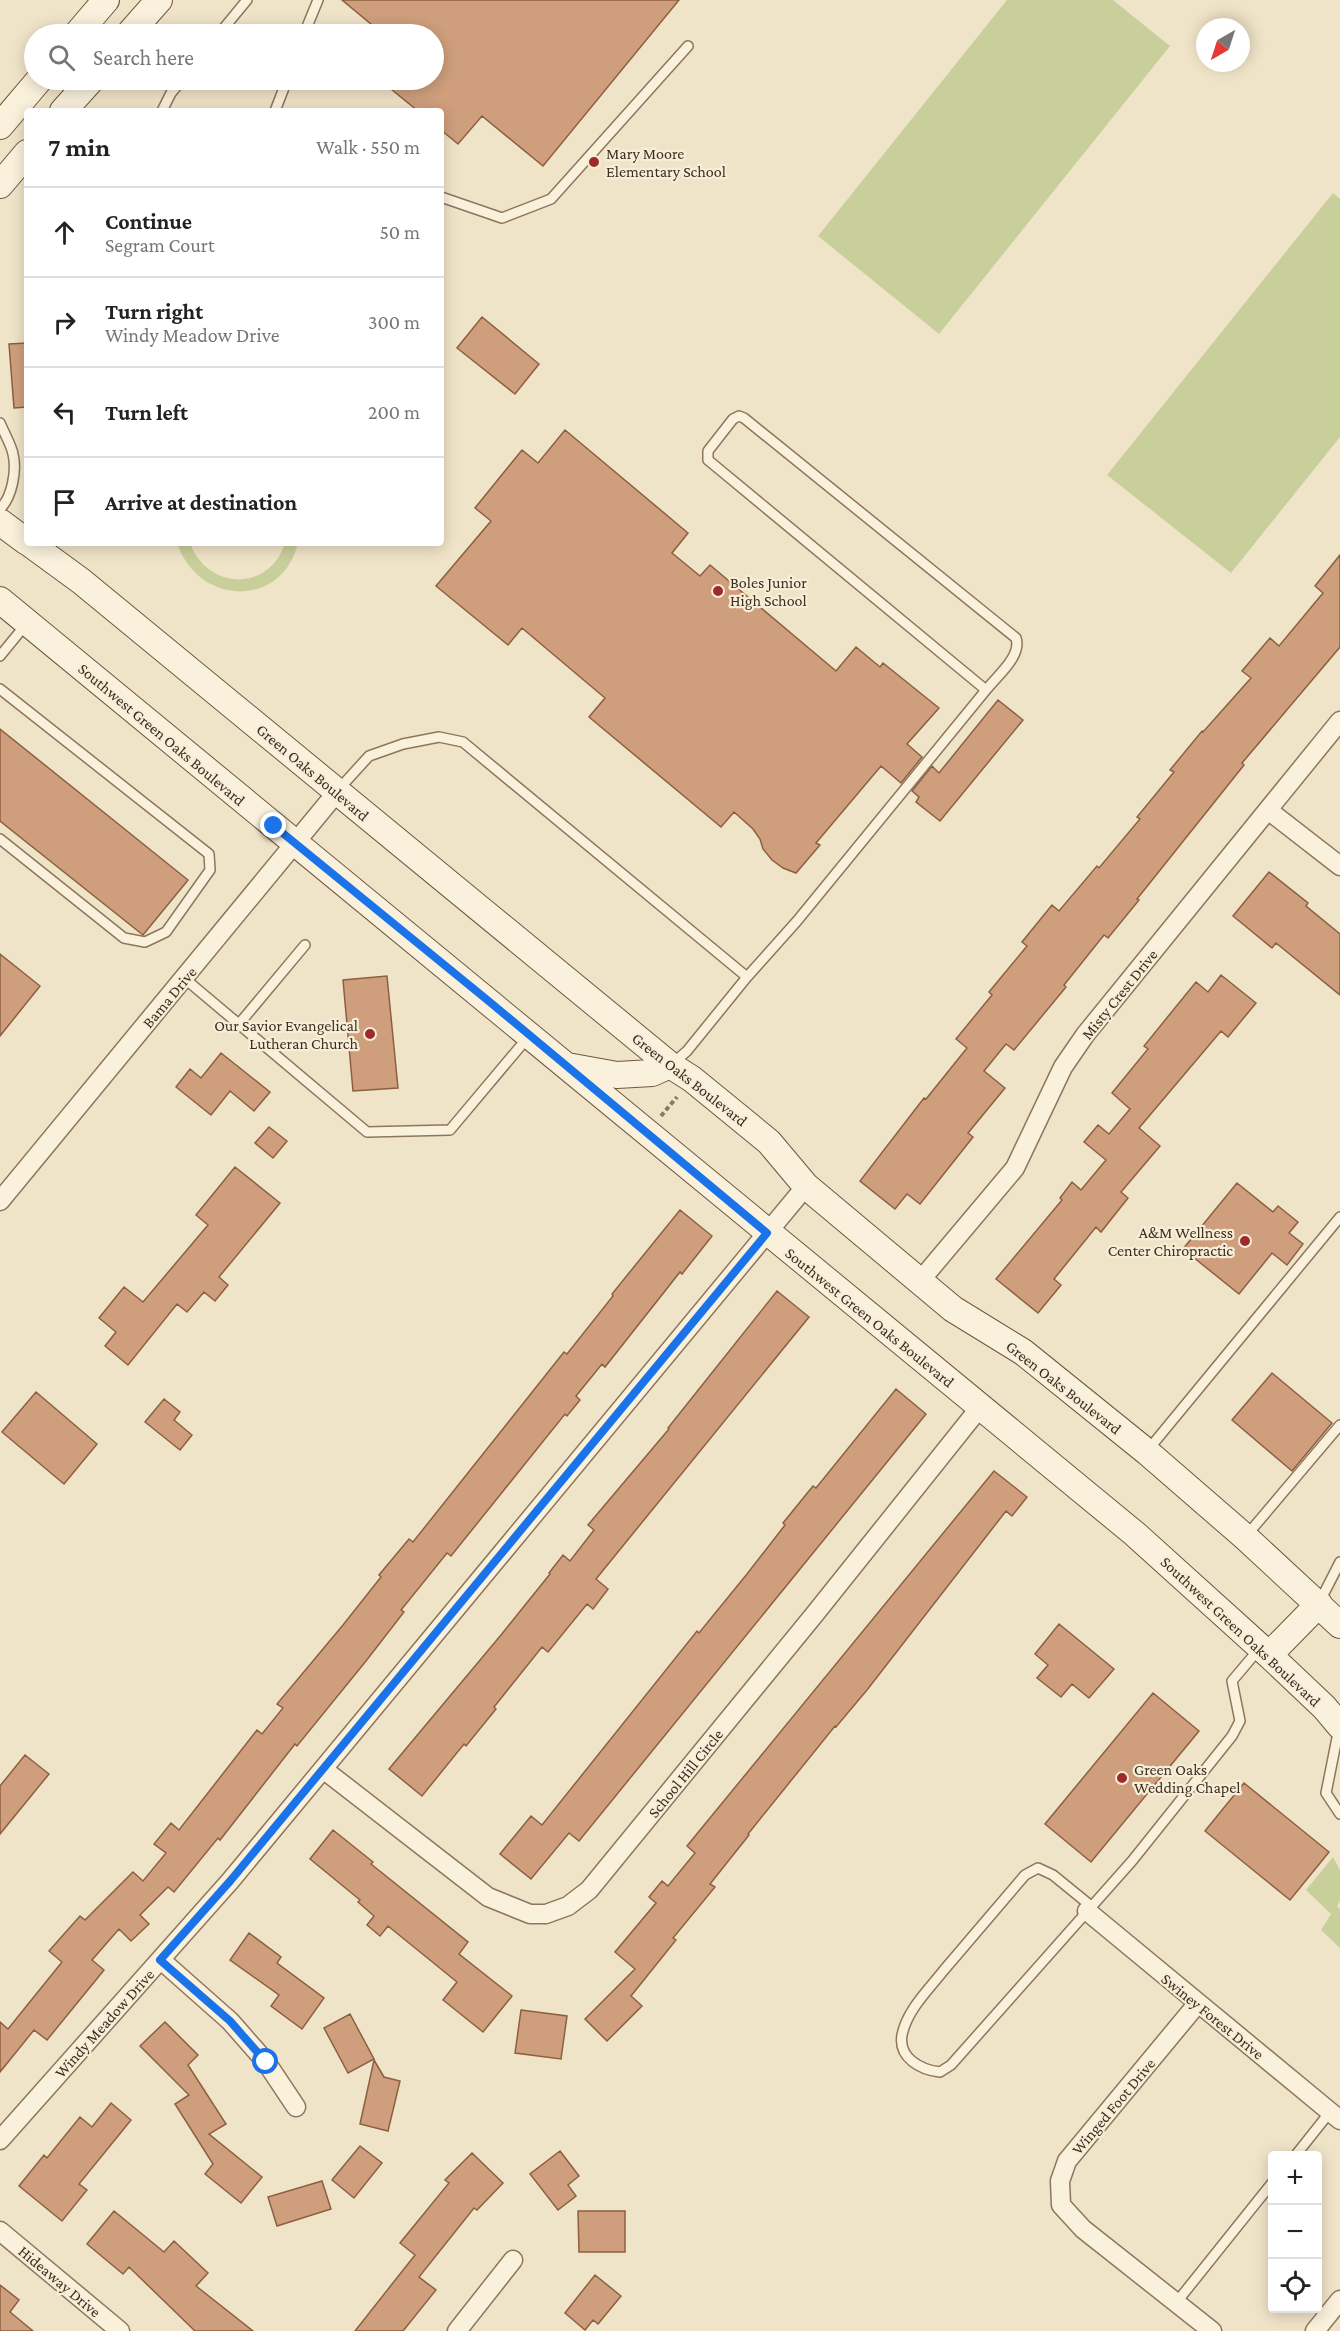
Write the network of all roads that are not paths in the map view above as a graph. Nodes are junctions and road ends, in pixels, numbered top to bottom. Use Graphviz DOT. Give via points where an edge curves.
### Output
graph roads {
  1 [pos="106,0"];
  2 [pos="159,0"];
  3 [pos="247,0"];
  4 [pos="318,0"];
  5 [pos="86,24"];
  6 [pos="138,24"];
  7 [pos="227,24"];
  8 [pos="308,24"];
  9 [pos="688,46"];
  10 [pos="31,90"];
  11 [pos="82,90"];
  12 [pos="174,90"];
  13 [pos="283,90"];
  14 [pos="66,108"];
  15 [pos="164,108"];
  16 [pos="275,108"];
  17 [pos="0,126"];
  18 [pos="24,156"];
  19 [pos="0,184"];
  20 [pos="444,198"];
  21 [pos="0,423"];
  22 [pos="0,509"];
  23 [pos="0,522"];
  24 [pos="24,539"];
  25 [pos="33,546"];
  26 [pos="0,600"];
  27 [pos="27,622"];
  28 [pos="0,656"];
  29 [pos="0,688"];
  30 [pos="986,690"];
  31 [pos="1340,721"];
  32 [pos="337,792"];
  33 [pos="1268,810"];
  34 [pos="0,839"];
  35 [pos="295,843"];
  36 [pos="1340,866"];
  37 [pos="304,945"];
  38 [pos="747,977"];
  39 [pos="184,978"];
  40 [pos="239,1024"];
  41 [pos="529,1036"];
  42 [pos="670,1065"];
  43 [pos="566,1066"];
  44 [pos="806,1186"];
  45 [pos="0,1201"];
  46 [pos="1340,1216"];
  47 [pos="767,1233"];
  48 [pos="920,1281"];
  49 [pos="981,1406"];
  50 [pos="1340,1425"];
  51 [pos="1147,1452"];
  52 [pos="1245,1538"];
  53 [pos="1340,1562"];
  54 [pos="1319,1604"];
  55 [pos="1340,1625"];
  56 [pos="1265,1651"];
  57 [pos="1340,1726"];
  58 [pos="323,1769"];
  59 [pos="1340,1814"];
  60 [pos="1089,1909"];
  61 [pos="160,1960"];
  62 [pos="1198,2003"];
  63 [pos="296,2107"];
  64 [pos="1335,2116"];
  65 [pos="0,2140"];
  66 [pos="1300,2151"];
  67 [pos="1268,2188"];
  68 [pos="0,2231"];
  69 [pos="513,2260"];
  70 [pos="1340,2300"];
  71 [pos="1176,2303"];
  72 [pos="1316,2330"];
  73 [pos="120,2331"];
  74 [pos="457,2331"];
  75 [pos="1212,2331"];
  1 -- 5 [label="main road"];
  2 -- 6 [label="main road"];
  3 -- 7 [label="lane"];
  4 -- 8 [label="lane"];
  9 -- 20 [label="lane" via="551,199 502,219"];
  10 -- 17 [label="main road"];
  11 -- 14 [label="main road"];
  12 -- 15 [label="lane"];
  13 -- 16 [label="lane"];
  18 -- 19 [label="main road"];
  21 -- 22 [label="lane" via="14,455 12,487 8,501"];
  23 -- 24 [label="main road, Green Oaks Boulevard"];
  25 -- 32 [label="main road, Green Oaks Boulevard"];
  26 -- 27 [label="main road, Southwest Green Oaks Boulevard"];
  27 -- 28 [label="lane"];
  27 -- 35 [label="main road, Southwest Green Oaks Boulevard"];
  29 -- 34 [label="lane" via="209,854 210,870 166,932 145,942 124,938"];
  30 -- 30 [label="lane" via="1016,653 1016,638 744,418 733,419 708,451 708,460"];
  30 -- 38 [label="lane"];
  31 -- 33 [label="street, Misty Crest Drive"];
  32 -- 35 [label="street, Bama Drive"];
  32 -- 38 [label="lane" via="369,756 439,737 463,742"];
  32 -- 42 [label="main road, Green Oaks Boulevard"];
  33 -- 36 [label="street"];
  33 -- 48 [label="street, Misty Crest Drive" via="1085,1035 1063,1067 1015,1168"];
  35 -- 39 [label="street, Bama Drive"];
  35 -- 41 [label="main road, Southwest Green Oaks Boulevard"];
  37 -- 40 [label="lane"];
  38 -- 42 [label="lane" via="687,1051"];
  39 -- 40 [label="lane"];
  39 -- 45 [label="street, Bama Drive"];
  40 -- 41 [label="lane" via="367,1132 450,1130"];
  41 -- 43 [label="main road, Southwest Green Oaks Boulevard"];
  42 -- 43 [label="main road" via="652,1073 617,1075"];
  42 -- 44 [label="main road, Green Oaks Boulevard" via="769,1142"];
  43 -- 47 [label="main road, Southwest Green Oaks Boulevard"];
  44 -- 47 [label="street, Windy Meadow Drive"];
  44 -- 48 [label="main road, Green Oaks Boulevard"];
  46 -- 51 [label="lane"];
  47 -- 49 [label="main road, Southwest Green Oaks Boulevard"];
  47 -- 58 [label="street, Windy Meadow Drive"];
  48 -- 51 [label="main road, Green Oaks Boulevard" via="953,1308 1023,1352"];
  49 -- 56 [label="main road, Southwest Green Oaks Boulevard" via="1135,1534"];
  49 -- 58 [label="street, School Hill Circle" via="589,1890 568,1906 546,1914 530,1914 488,1897"];
  50 -- 52 [label="lane"];
  51 -- 52 [label="main road, Green Oaks Boulevard"];
  52 -- 54 [label="main road, Green Oaks Boulevard"];
  53 -- 54 [label="lane"];
  54 -- 55 [label="main road, Green Oaks Boulevard"];
  54 -- 56 [label="main road"];
  56 -- 57 [label="main road, Southwest Green Oaks Boulevard"];
  56 -- 60 [label="lane" via="1232,1681 1240,1721 1232,1736"];
  57 -- 59 [label="lane" via="1326,1793"];
  58 -- 61 [label="street, Windy Meadow Drive"];
  60 -- 60 [label="lane" via="951,2065 940,2072 928,2071 907,2057 902,2035 916,2004 1025,1875 1038,1868 1053,1875"];
  60 -- 62 [label="street, Swiney Forest Drive"];
  61 -- 63 [label="street" via="230,2021 266,2062"];
  61 -- 65 [label="street, Windy Meadow Drive"];
  62 -- 64 [label="street, Swiney Forest Drive"];
  62 -- 71 [label="street, Winged Foot Drive" via="1067,2161 1060,2181 1061,2205 1083,2229"];
  64 -- 66 [label="lane"];
  67 -- 71 [label="lane"];
  68 -- 73 [label="street, Hideaway Drive"];
  69 -- 74 [label="street"];
  70 -- 72 [label="street"];
  71 -- 75 [label="street, Winged Foot Drive"];
}
